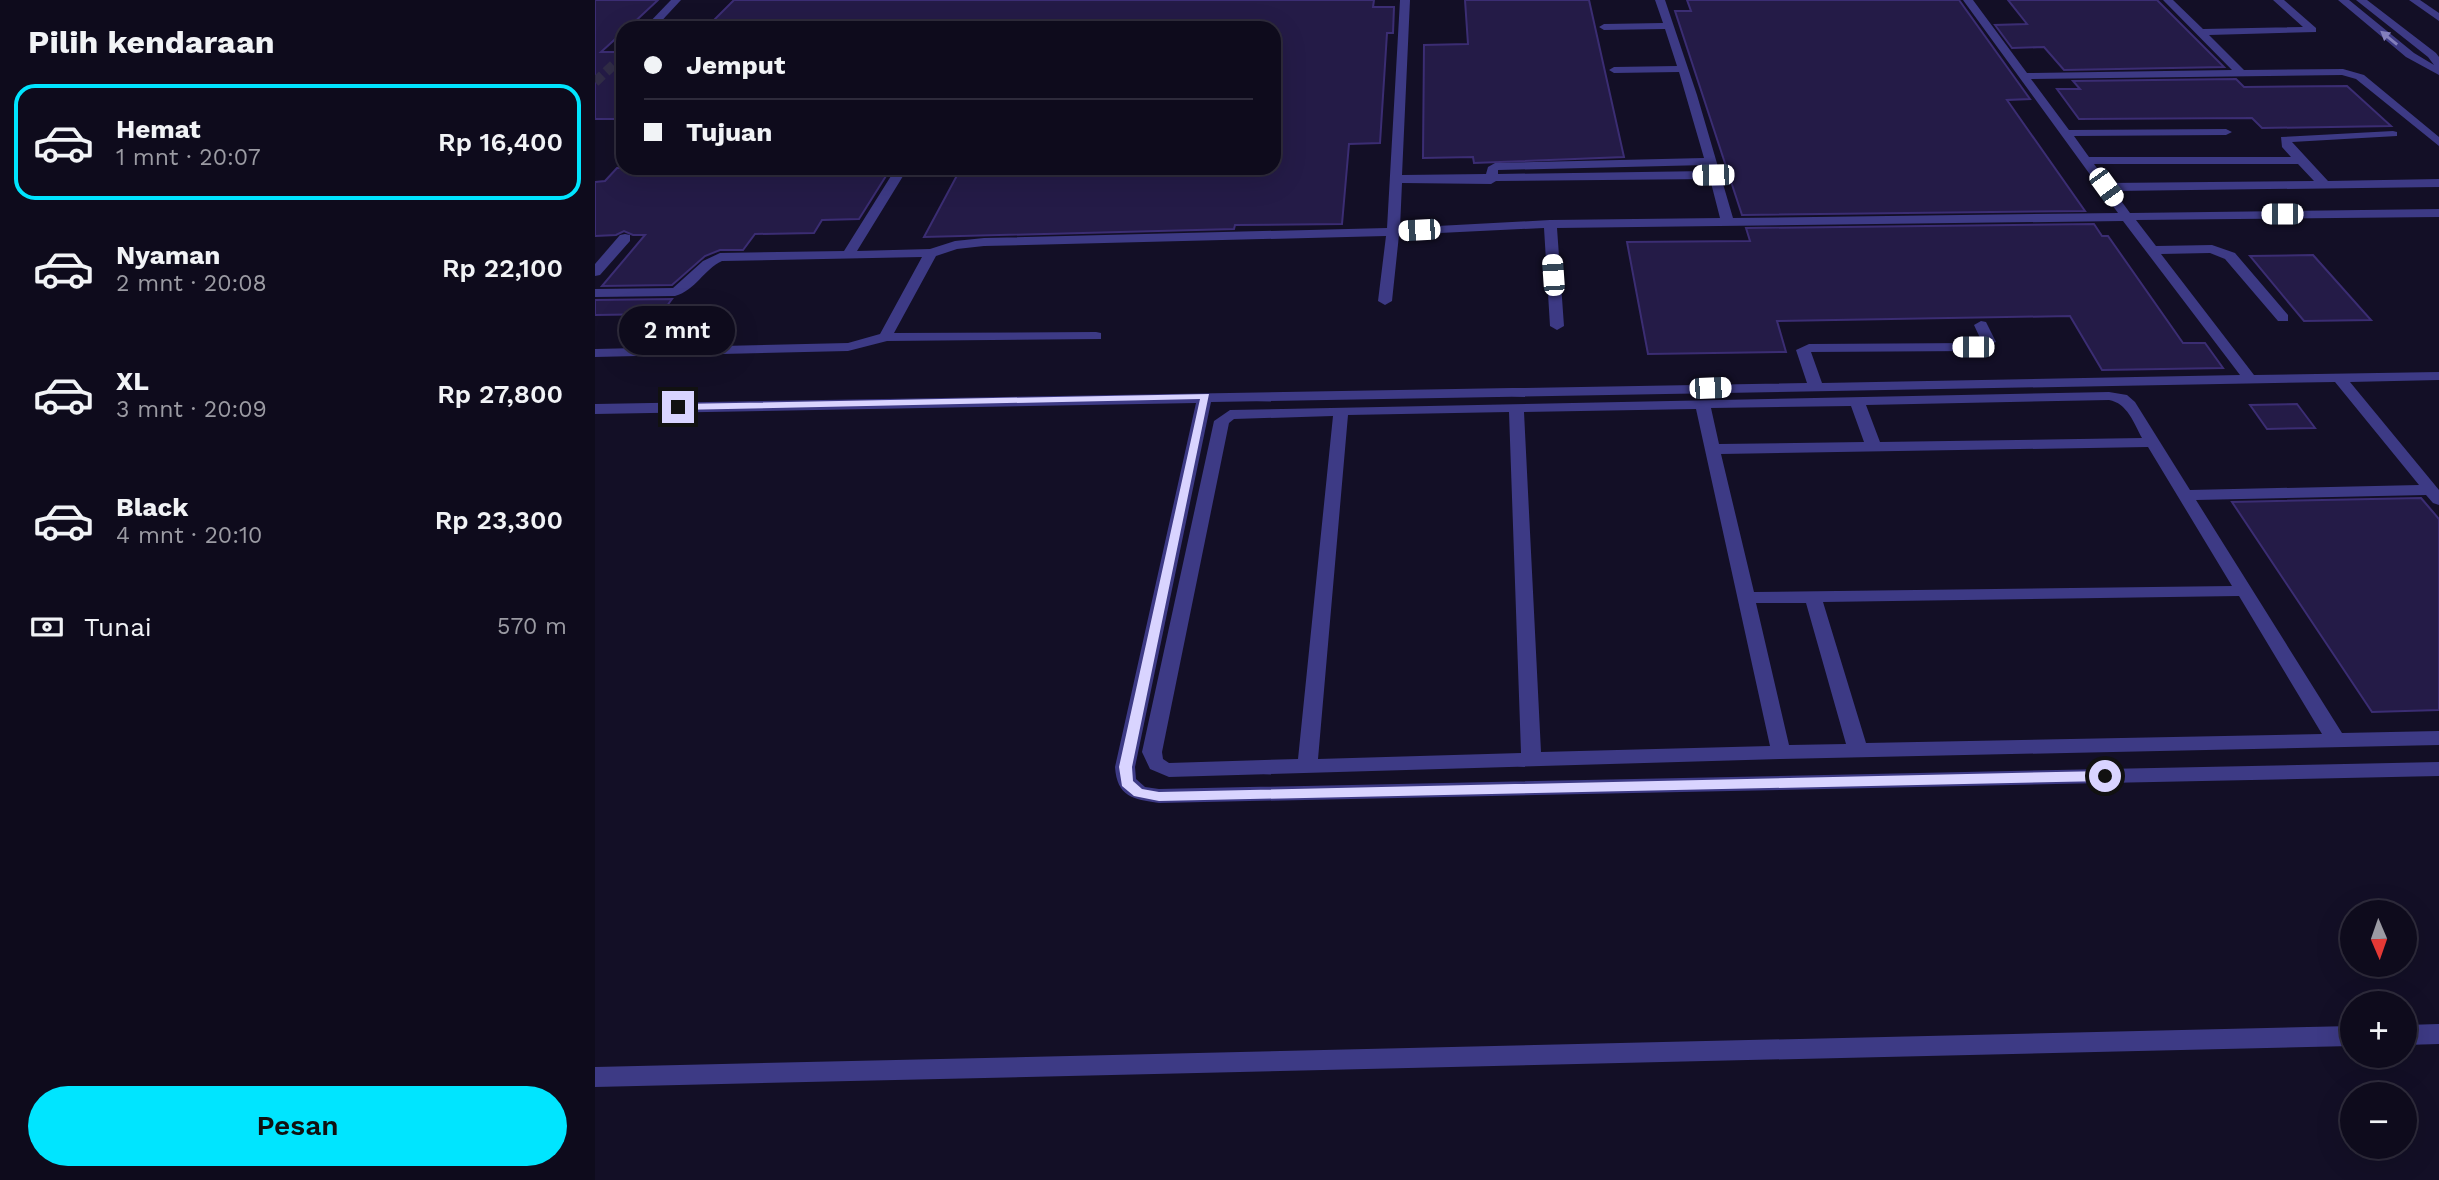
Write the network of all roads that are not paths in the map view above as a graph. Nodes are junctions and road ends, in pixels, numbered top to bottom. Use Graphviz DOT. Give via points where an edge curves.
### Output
graph roads {
  1 [pos="676,0"];
  2 [pos="1405,0"];
  3 [pos="1660,0"];
  4 [pos="1968,0"];
  5 [pos="2168,0"];
  6 [pos="2278,0"];
  7 [pos="2343,0"];
  8 [pos="2361,0"];
  9 [pos="2414,0"];
  10 [pos="2439,18"];
  11 [pos="656,21"];
  12 [pos="1668,26"];
  13 [pos="1604,27"];
  14 [pos="2200,32"];
  15 [pos="2439,64"];
  16 [pos="1682,69"];
  17 [pos="1614,70"];
  18 [pos="2439,72"];
  19 [pos="2241,73"];
  20 [pos="2024,76"];
  21 [pos="2226,132"];
  22 [pos="2066,133"];
  23 [pos="2393,134"];
  24 [pos="2439,143"];
  25 [pos="1710,160"];
  26 [pos="2301,160"];
  27 [pos="2086,161"];
  28 [pos="898,175"];
  29 [pos="1713,175"];
  30 [pos="1396,179"];
  31 [pos="1491,180"];
  32 [pos="2439,183"];
  33 [pos="2325,185"];
  34 [pos="2106,187"];
  35 [pos="2439,213"];
  36 [pos="2126,216"];
  37 [pos="1728,223"];
  38 [pos="1550,224"];
  39 [pos="1393,232"];
  40 [pos="625,238"];
  41 [pos="2151,250"];
  42 [pos="850,252"];
  43 [pos="931,253"];
  44 [pos="595,272"];
  45 [pos="595,293"];
  46 [pos="1385,301"];
  47 [pos="2283,318"];
  48 [pos="1981,325"];
  49 [pos="1557,326"];
  50 [pos="1096,336"];
  51 [pos="885,337"];
  52 [pos="595,353"];
  53 [pos="2439,376"];
  54 [pos="2339,378"];
  55 [pos="2250,379"];
  56 [pos="1815,385"];
  57 [pos="1205,396"];
  58 [pos="1857,400"];
  59 [pos="1702,403"];
  60 [pos="1516,407"];
  61 [pos="595,409"];
  62 [pos="1341,411"];
  63 [pos="2154,442"];
  64 [pos="1874,447"];
  65 [pos="1712,449"];
  66 [pos="2186,495"];
  67 [pos="2435,495"];
  68 [pos="2245,591"];
  69 [pos="1813,597"];
  70 [pos="1748,598"];
  71 [pos="2439,738"];
  72 [pos="2336,740"];
  73 [pos="1859,751"];
  74 [pos="1781,752"];
  75 [pos="1531,759"];
  76 [pos="1307,766"];
  77 [pos="2439,769"];
  78 [pos="2439,1034"];
  79 [pos="2417,1035"];
  80 [pos="2340,1036"];
  81 [pos="595,1077"];
  1 -- 11 [label="lane"];
  2 -- 30 [label="lane"];
  3 -- 12 [label="lane"];
  4 -- 20 [label="lane"];
  5 -- 14 [label="lane"];
  6 -- 14 [label="lane" via="2312,30"];
  18 -- 7 [label="lane, one-way" via="2410,55"];
  8 -- 15 [label="lane"];
  9 -- 10 [label="lane"];
  12 -- 13 [label="lane"];
  12 -- 16 [label="lane"];
  14 -- 19 [label="lane"];
  16 -- 17 [label="lane"];
  16 -- 25 [label="lane"];
  19 -- 20 [label="lane"];
  19 -- 24 [label="lane" via="2355,75"];
  20 -- 22 [label="lane"];
  21 -- 22 [label="lane"];
  22 -- 27 [label="lane"];
  23 -- 26 [label="lane" via="2285,139"];
  25 -- 29 [label="lane"];
  25 -- 31 [label="lane" via="1495,167"];
  26 -- 27 [label="lane"];
  26 -- 33 [label="lane"];
  27 -- 34 [label="lane"];
  28 -- 42 [label="lane"];
  29 -- 31 [label="lane"];
  29 -- 37 [label="lane"];
  30 -- 31 [label="lane"];
  30 -- 39 [label="lane"];
  32 -- 33 [label="lane"];
  33 -- 34 [label="lane"];
  34 -- 36 [label="lane"];
  35 -- 36 [label="lane"];
  36 -- 37 [label="lane"];
  36 -- 41 [label="lane"];
  37 -- 38 [label="lane"];
  38 -- 39 [label="lane"];
  38 -- 49 [label="lane"];
  39 -- 43 [label="lane" via="983,242"];
  39 -- 46 [label="lane"];
  40 -- 44 [label="lane"];
  41 -- 47 [label="lane" via="2212,249 2230,256"];
  41 -- 55 [label="lane"];
  42 -- 43 [label="lane"];
  42 -- 45 [label="lane" via="720,257 675,292"];
  43 -- 51 [label="lane"];
  48 -- 56 [label="lane" via="1989,342 1973,347 1803,350"];
  50 -- 51 [label="lane"];
  51 -- 52 [label="lane" via="848,347"];
  53 -- 54 [label="lane"];
  54 -- 55 [label="lane"];
  54 -- 67 [label="lane"];
  55 -- 56 [label="lane"];
  56 -- 57 [label="lane"];
  57 -- 61 [label="lane"];
  57 -- 77 [label="lane" via="1125,767 1126,782 1139,793"];
  58 -- 59 [label="lane"];
  58 -- 63 [label="lane" via="2116,397 2130,405"];
  58 -- 64 [label="lane"];
  59 -- 60 [label="lane"];
  59 -- 65 [label="lane"];
  60 -- 62 [label="lane"];
  60 -- 75 [label="lane"];
  62 -- 76 [label="lane"];
  62 -- 76 [label="lane" via="1238,414 1221,421 1152,752 1153,761 1169,770"];
  63 -- 64 [label="lane"];
  63 -- 66 [label="lane"];
  64 -- 65 [label="lane"];
  65 -- 70 [label="lane"];
  66 -- 67 [label="lane"];
  66 -- 68 [label="lane"];
  68 -- 69 [label="lane"];
  68 -- 72 [label="lane"];
  69 -- 70 [label="lane"];
  69 -- 73 [label="lane"];
  70 -- 74 [label="lane"];
  71 -- 72 [label="lane"];
  72 -- 73 [label="lane"];
  73 -- 74 [label="lane"];
  74 -- 75 [label="lane"];
  75 -- 76 [label="lane"];
  78 -- 79 [label="lane"];
  80 -- 81 [label="lane"];
}
